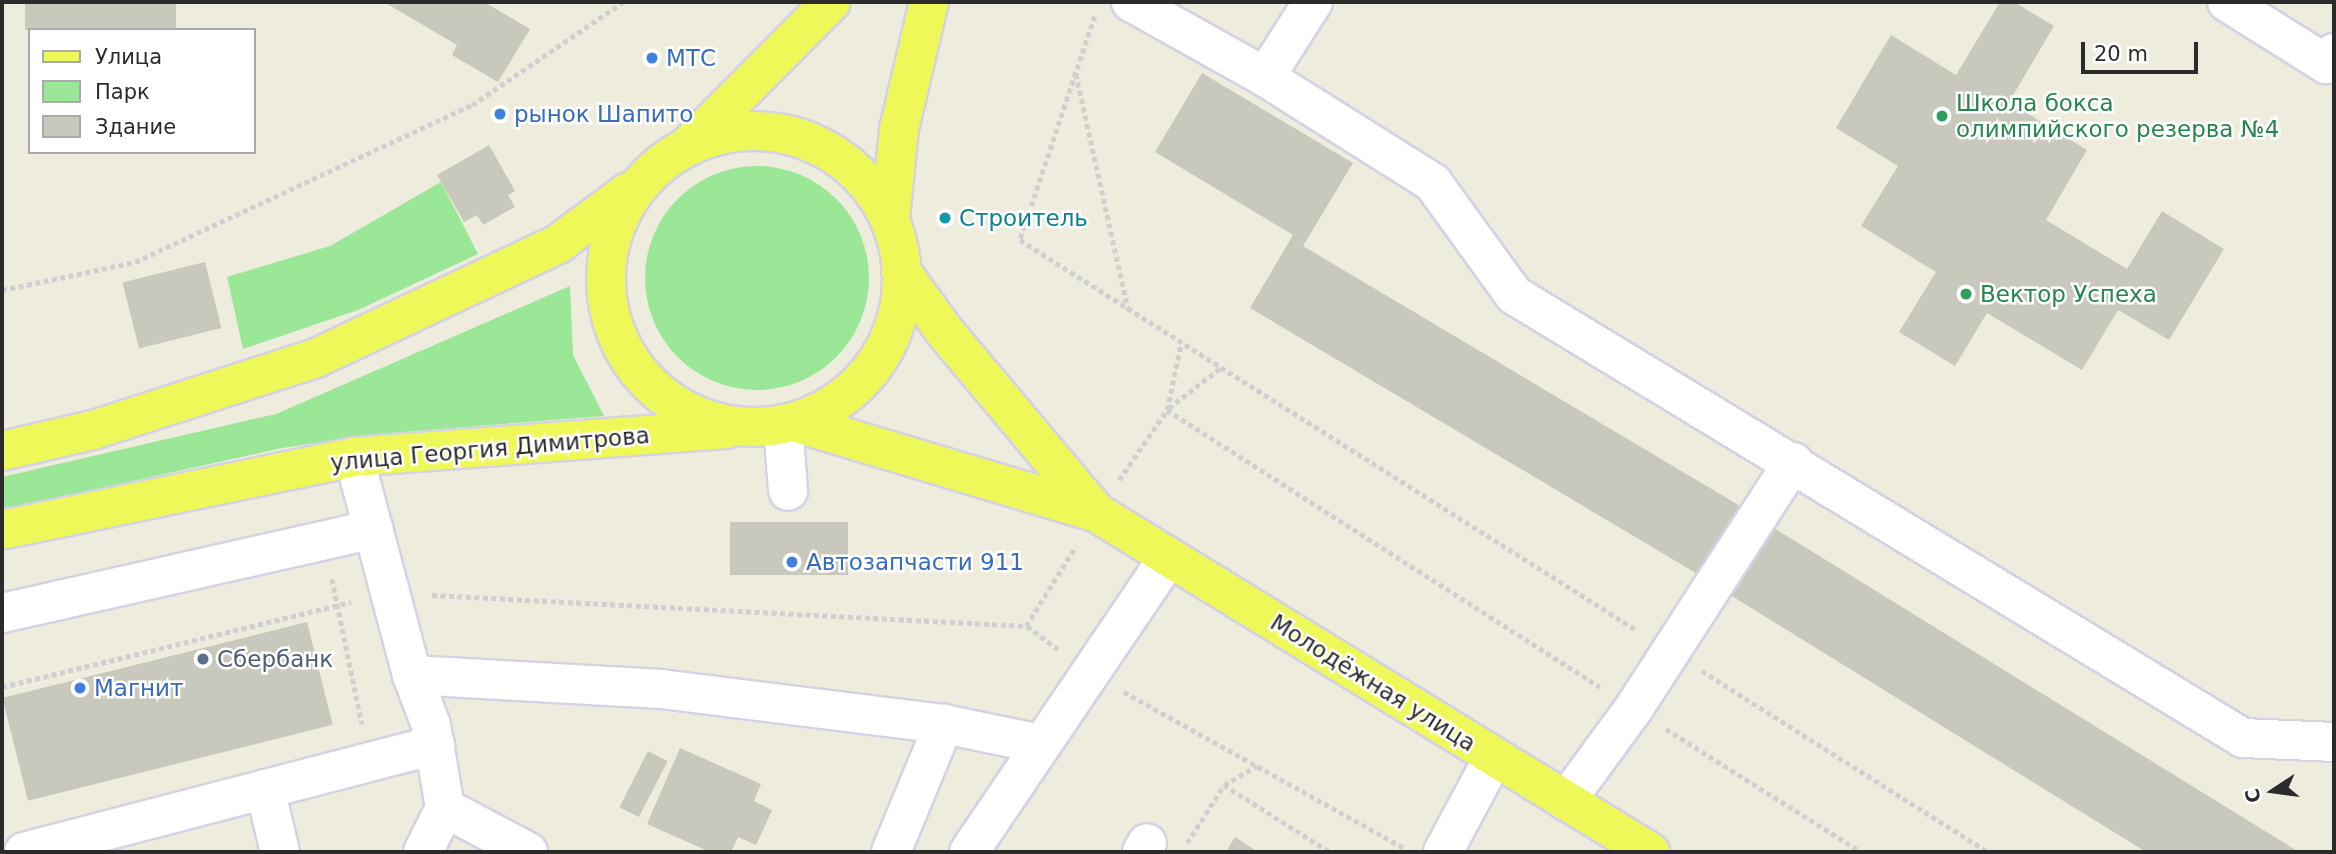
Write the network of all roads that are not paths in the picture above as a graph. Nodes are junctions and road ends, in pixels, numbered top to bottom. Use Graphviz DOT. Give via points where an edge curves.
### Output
graph roads {
  1 [pos="831,2"];
  2 [pos="929,2"];
  3 [pos="1131,2"];
  4 [pos="1313,2"];
  5 [pos="2227,2"];
  6 [pos="2334,53"];
  7 [pos="1265,78"];
  8 [pos="688,146"];
  9 [pos="643,179"];
  10 [pos="890,219"];
  11 [pos="901,271"];
  12 [pos="789,423"];
  13 [pos="733,428"];
  14 [pos="2,451"];
  15 [pos="354,457"];
  16 [pos="1793,462"];
  17 [pos="789,491"];
  18 [pos="1097,513"];
  19 [pos="374,529"];
  20 [pos="2,530"];
  21 [pos="1169,557"];
  22 [pos="2,613"];
  23 [pos="412,675"];
  24 [pos="944,724"];
  25 [pos="2334,742"];
  26 [pos="1041,744"];
  27 [pos="435,745"];
  28 [pos="1494,757"];
  29 [pos="265,789"];
  30 [pos="1566,801"];
  31 [pos="445,808"];
  32 [pos="24,852"];
  33 [pos="280,852"];
  34 [pos="423,852"];
  35 [pos="528,852"];
  36 [pos="891,852"];
  37 [pos="969,852"];
  38 [pos="1443,852"];
  39 [pos="1650,852"];
  1 -- 8 [label="main road"];
  2 -- 10 [label="main road" via="899,130"];
  3 -- 7 [label="lane"];
  4 -- 7 [label="lane"];
  5 -- 6 [label="lane" via="2326,64"];
  7 -- 16 [label="lane" via="1433,183 1514,295"];
  8 -- 9 [label="main road"];
  8 -- 10 [label="main road" via="717,136 763,130 806,141 855,170"];
  9 -- 13 [label="main road" via="620,218 608,261 607,290 620,340 636,365 670,400"];
  9 -- 14 [label="main road" via="558,244 316,358 93,430"];
  10 -- 11 [label="main road"];
  11 -- 12 [label="main road" via="895,323 873,364 846,397"];
  11 -- 18 [label="main road, Молодёжная улица" via="953,341"];
  12 -- 13 [label="main road, улица Георгия Димитрова"];
  12 -- 17 [label="lane"];
  12 -- 18 [label="main road, Молодёжная улица"];
  13 -- 15 [label="main road, улица Георгия Димитрова"];
  15 -- 19 [label="lane"];
  15 -- 20 [label="main road, улица Георгия Димитрова"];
  16 -- 25 [label="lane" via="2243,738"];
  16 -- 30 [label="lane" via="1634,708"];
  18 -- 21 [label="main road, Молодёжная улица"];
  19 -- 22 [label="lane"];
  19 -- 23 [label="lane"];
  21 -- 26 [label="lane"];
  21 -- 28 [label="main road, Молодёжная улица"];
  23 -- 24 [label="lane" via="661,689"];
  23 -- 27 [label="lane"];
  24 -- 26 [label="lane"];
  24 -- 36 [label="lane"];
  26 -- 37 [label="lane"];
  27 -- 29 [label="lane"];
  27 -- 31 [label="lane"];
  28 -- 30 [label="main road, Молодёжная улица"];
  28 -- 38 [label="lane"];
  29 -- 32 [label="lane"];
  29 -- 33 [label="lane"];
  30 -- 39 [label="main road, Молодёжная улица"];
  31 -- 34 [label="lane"];
  31 -- 35 [label="lane"];
}
